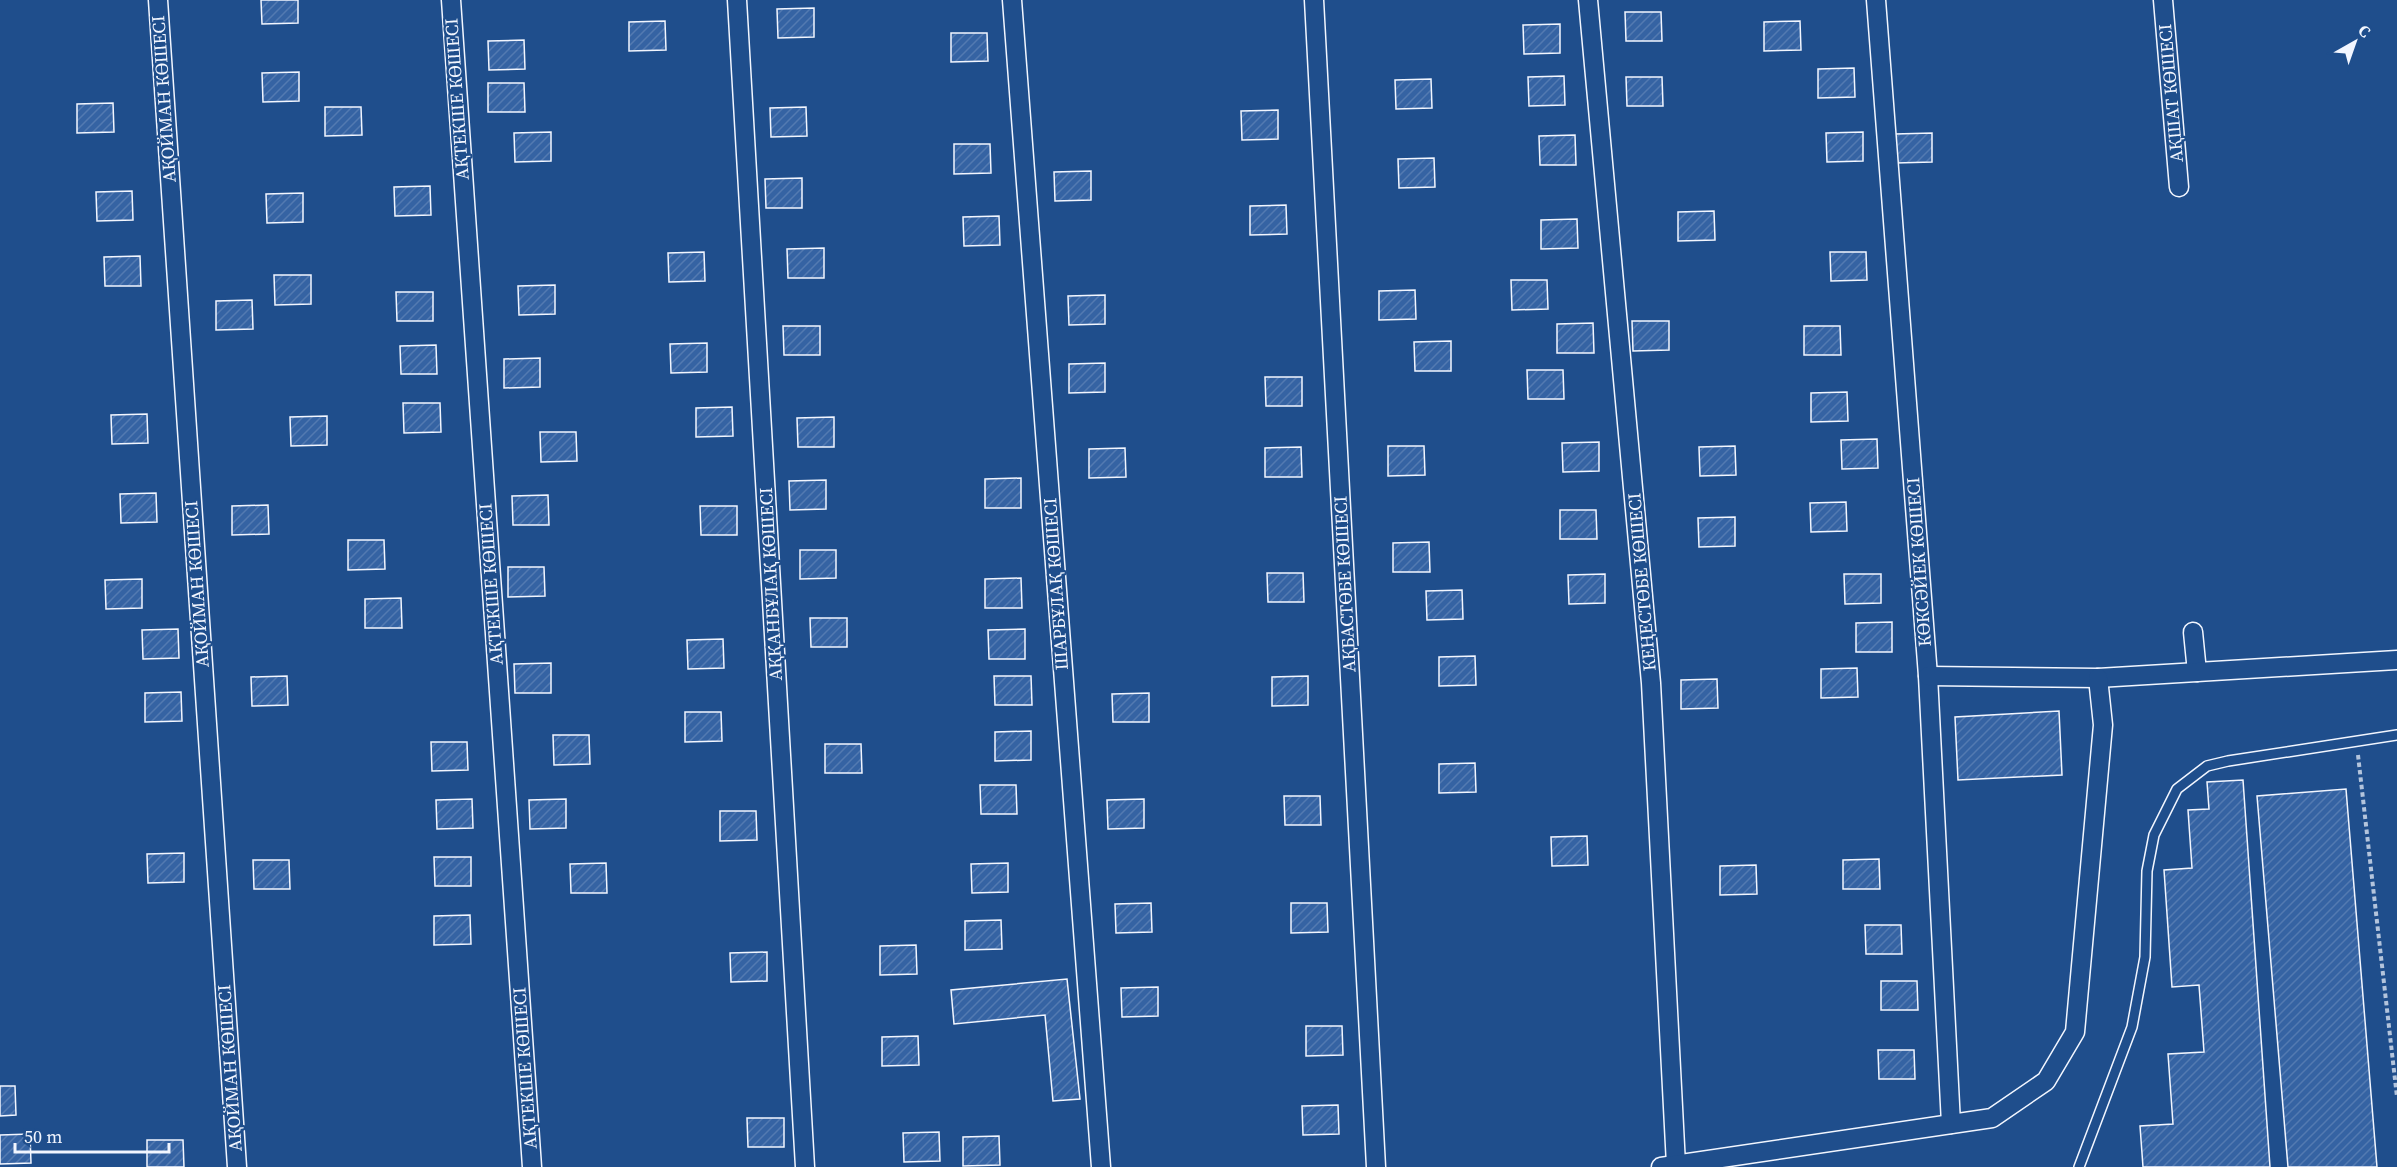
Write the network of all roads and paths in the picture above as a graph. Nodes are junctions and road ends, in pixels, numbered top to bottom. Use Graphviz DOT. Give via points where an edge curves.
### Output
graph roads {
  1 [pos="158,0"];
  2 [pos="451,0"];
  3 [pos="737,0"];
  4 [pos="1012,0"];
  5 [pos="1314,0"];
  6 [pos="1588,0"];
  7 [pos="1876,0"];
  8 [pos="2163,0"];
  9 [pos="2179,187"];
  10 [pos="2193,632"];
  11 [pos="2397,660"];
  12 [pos="2197,672"];
  13 [pos="1928,676"];
  14 [pos="2098,678"];
  15 [pos="2397,735"];
  16 [pos="2357,742"];
  17 [pos="2397,1097"];
  18 [pos="1951,1125"];
  19 [pos="1668,1166"];
  20 [pos="237,1167"];
  21 [pos="532,1167"];
  22 [pos="805,1167"];
  23 [pos="1101,1167"];
  24 [pos="1376,1167"];
  25 [pos="2079,1167"];
  1 -- 20 [label="street, АҚОЙМАН КӨШЕСІ"];
  2 -- 21 [label="street, АҚТЕКШЕ КӨШЕСІ"];
  3 -- 22 [label="street, АҚҚАНБҰЛАҚ КӨШЕСІ"];
  4 -- 23 [label="street, ШАРБҰЛАҚ КӨШЕСІ"];
  5 -- 24 [label="street, АҚБАСТӨБЕ КӨШЕСІ"];
  6 -- 19 [label="street, КЕҢЕСТӨБЕ КӨШЕСІ" via="1651,683"];
  7 -- 13 [label="street, КӨКСӘЙЕК КӨШЕСІ"];
  8 -- 9 [label="street, АҚШАТ КӨШЕСІ"];
  10 -- 12 [label="street"];
  11 -- 12 [label="street"];
  12 -- 14 [label="street"];
  13 -- 14 [label="street"];
  13 -- 18 [label="street, КӨКСӘЙЕК КӨШЕСІ"];
  14 -- 18 [label="street" via="2103,724 2074,1032 2046,1081 1992,1118"];
  15 -- 16 [label="lane"];
  16 -- 17 [label="path"];
  16 -- 25 [label="lane" via="2207,766 2177,789 2154,835 2147,871 2145,957 2132,1027"];
  18 -- 19 [label="street"];
}
